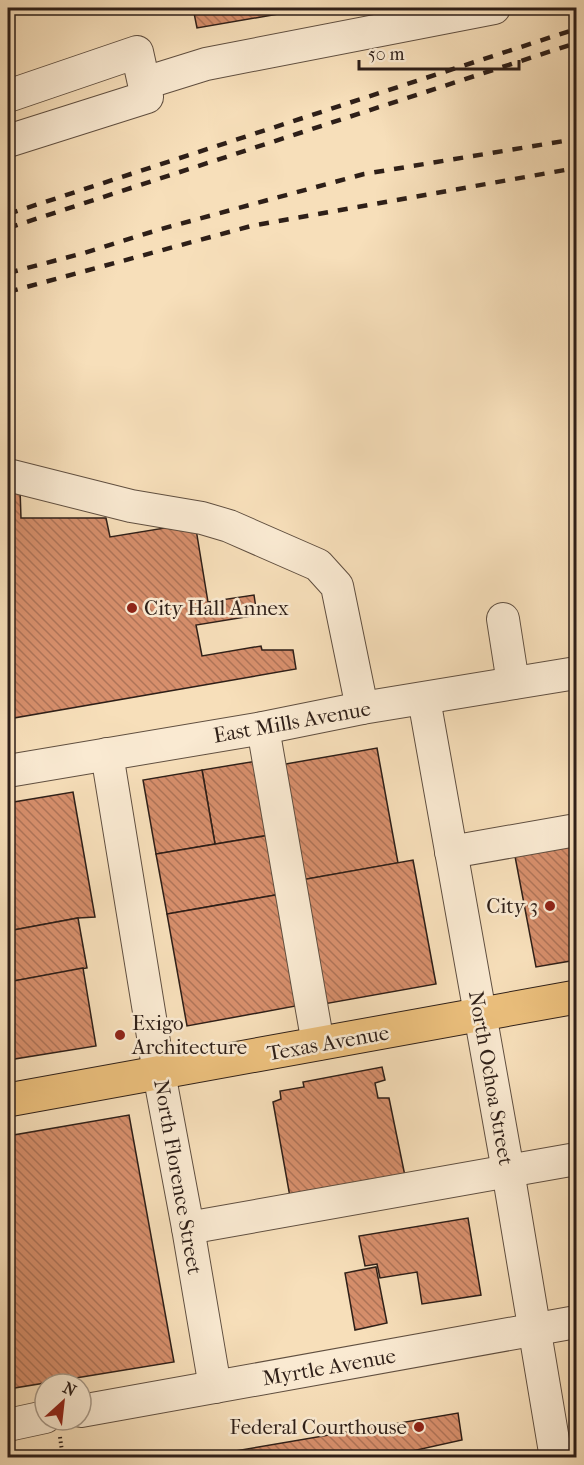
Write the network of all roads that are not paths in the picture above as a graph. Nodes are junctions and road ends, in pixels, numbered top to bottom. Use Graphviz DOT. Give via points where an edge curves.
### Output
graph roads {
  1 [pos="489,8"];
  2 [pos="145,83"];
  3 [pos="8,96"];
  4 [pos="8,141"];
  5 [pos="8,475"];
  6 [pos="503,619"];
  7 [pos="576,673"];
  8 [pos="513,683"];
  9 [pos="424,699"];
  10 [pos="362,708"];
  11 [pos="263,728"];
  12 [pos="107,754"];
  13 [pos="8,771"];
  14 [pos="576,830"];
  15 [pos="452,852"];
  16 [pos="576,997"];
  17 [pos="478,1014"];
  18 [pos="318,1044"];
  19 [pos="159,1073"];
  20 [pos="8,1100"];
  21 [pos="576,1159"];
  22 [pos="508,1171"];
  23 [pos="188,1228"];
  24 [pos="576,1322"];
  25 [pos="533,1330"];
  26 [pos="215,1387"];
  27 [pos="93,1409"];
  28 [pos="33,1420"];
  29 [pos="8,1425"];
  30 [pos="556,1458"];
  1 -- 2 [label="street" via="206,64"];
  2 -- 3 [label="street" via="137,52"];
  2 -- 4 [label="street" via="147,97"];
  5 -- 10 [label="street" via="131,506 229,525 318,565 337,586"];
  6 -- 8 [label="street"];
  7 -- 8 [label="street, East Mills Avenue"];
  8 -- 9 [label="street, East Mills Avenue"];
  9 -- 10 [label="street, East Mills Avenue"];
  9 -- 15 [label="street, North Ochoa Street"];
  10 -- 11 [label="street, East Mills Avenue"];
  11 -- 12 [label="street, East Mills Avenue"];
  11 -- 18 [label="street"];
  12 -- 13 [label="street, East Mills Avenue"];
  12 -- 19 [label="street, North Florence Street"];
  14 -- 15 [label="street"];
  15 -- 17 [label="street, North Ochoa Street"];
  16 -- 17 [label="main road, Texas Avenue"];
  17 -- 18 [label="main road, Texas Avenue"];
  17 -- 22 [label="street, North Ochoa Street"];
  18 -- 19 [label="main road, Texas Avenue"];
  19 -- 20 [label="main road, Texas Avenue"];
  19 -- 23 [label="street, North Florence Street"];
  21 -- 22 [label="street"];
  22 -- 23 [label="street"];
  22 -- 25 [label="street, North Ochoa Street"];
  23 -- 26 [label="street, North Florence Street"];
  24 -- 25 [label="street, Myrtle Avenue"];
  25 -- 26 [label="street, Myrtle Avenue"];
  25 -- 30 [label="street, North Ochoa Street"];
  26 -- 27 [label="street, Myrtle Avenue"];
  28 -- 29 [label="street"];
}
